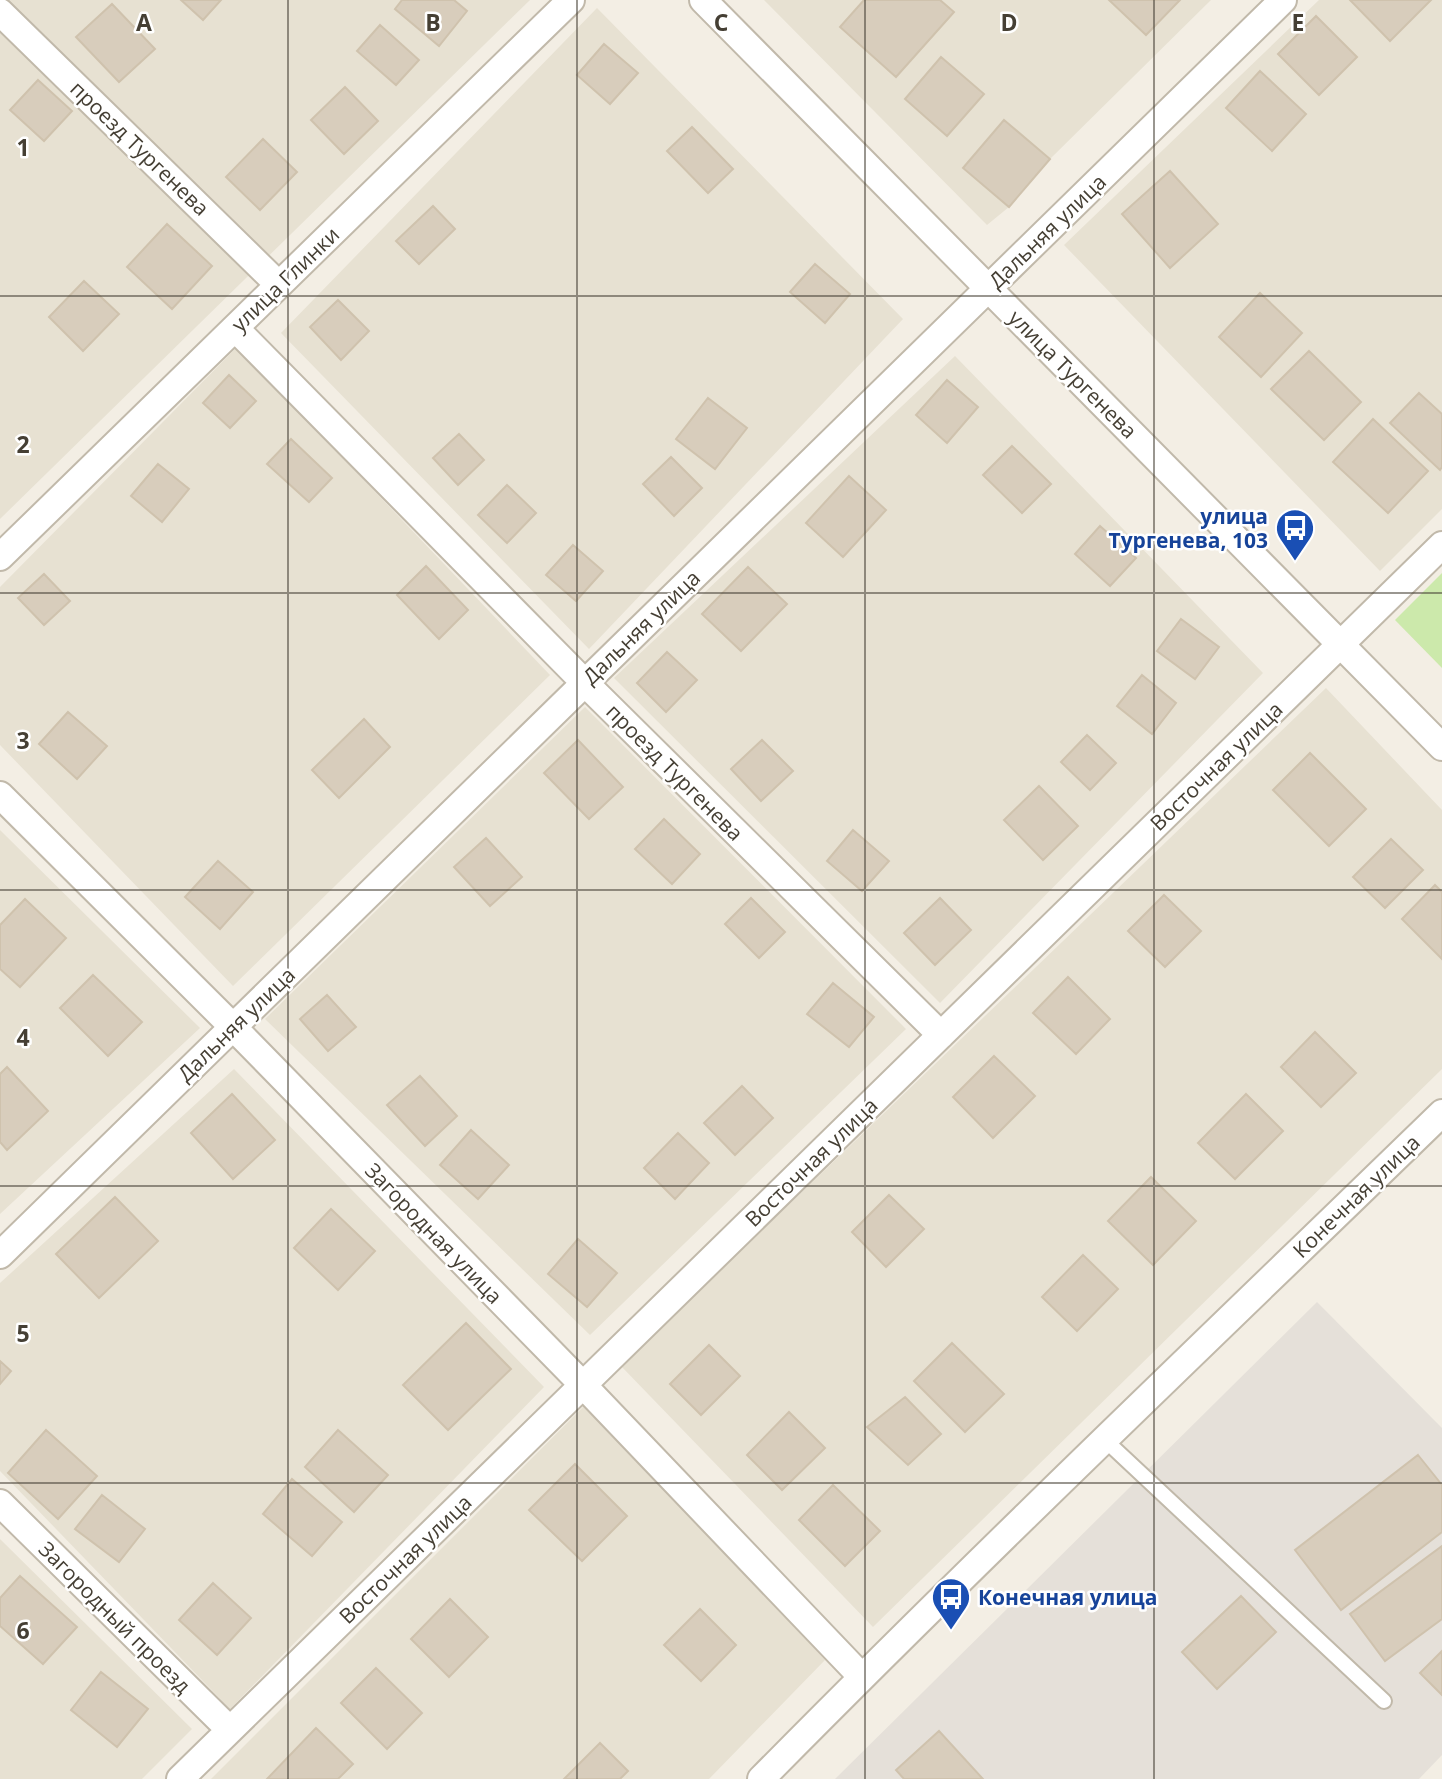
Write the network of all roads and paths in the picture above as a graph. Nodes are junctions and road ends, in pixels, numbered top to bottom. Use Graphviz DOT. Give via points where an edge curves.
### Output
graph roads {
  1 [pos="571,0"];
  2 [pos="703,0"];
  3 [pos="1283,0"];
  4 [pos="0,12"];
  5 [pos="279,285"];
  6 [pos="988,288"];
  7 [pos="235,328"];
  8 [pos="1442,545"];
  9 [pos="0,557"];
  10 [pos="1341,645"];
  11 [pos="585,683"];
  12 [pos="1442,747"];
  13 [pos="0,795"];
  14 [pos="233,1027"];
  15 [pos="941,1035"];
  16 [pos="1442,1113"];
  17 [pos="0,1255"];
  18 [pos="583,1385"];
  19 [pos="1104,1439"];
  20 [pos="0,1503"];
  21 [pos="862,1676"];
  22 [pos="1384,1701"];
  23 [pos="230,1730"];
  24 [pos="180,1779"];
  25 [pos="761,1779"];
  1 -- 5 [label="street, улица Глинки"];
  2 -- 6 [label="street, улица Тургенева"];
  3 -- 6 [label="street, Дальняя улица"];
  4 -- 5 [label="street, проезд Тургенева"];
  5 -- 7 [label="street, улица Глинки"];
  6 -- 10 [label="street, улица Тургенева"];
  6 -- 11 [label="street, Дальняя улица"];
  7 -- 9 [label="street, улица Глинки"];
  7 -- 11 [label="street, проезд Тургенева"];
  8 -- 10 [label="street, Восточная улица"];
  10 -- 12 [label="street, улица Тургенева"];
  10 -- 15 [label="street, Восточная улица"];
  11 -- 14 [label="street, Дальняя улица"];
  11 -- 15 [label="street, проезд Тургенева"];
  13 -- 14 [label="street, Загородная улица"];
  14 -- 17 [label="street, Дальняя улица"];
  14 -- 18 [label="street, Загородная улица"];
  15 -- 18 [label="street, Восточная улица"];
  16 -- 19 [label="street, Конечная улица"];
  18 -- 21 [label="street, Загородная улица"];
  18 -- 23 [label="street, Восточная улица"];
  19 -- 21 [label="street, Конечная улица"];
  19 -- 22 [label="lane"];
  20 -- 23 [label="street, Загородный проезд"];
  21 -- 25 [label="street, Конечная улица"];
  23 -- 24 [label="street, Восточная улица"];
}
